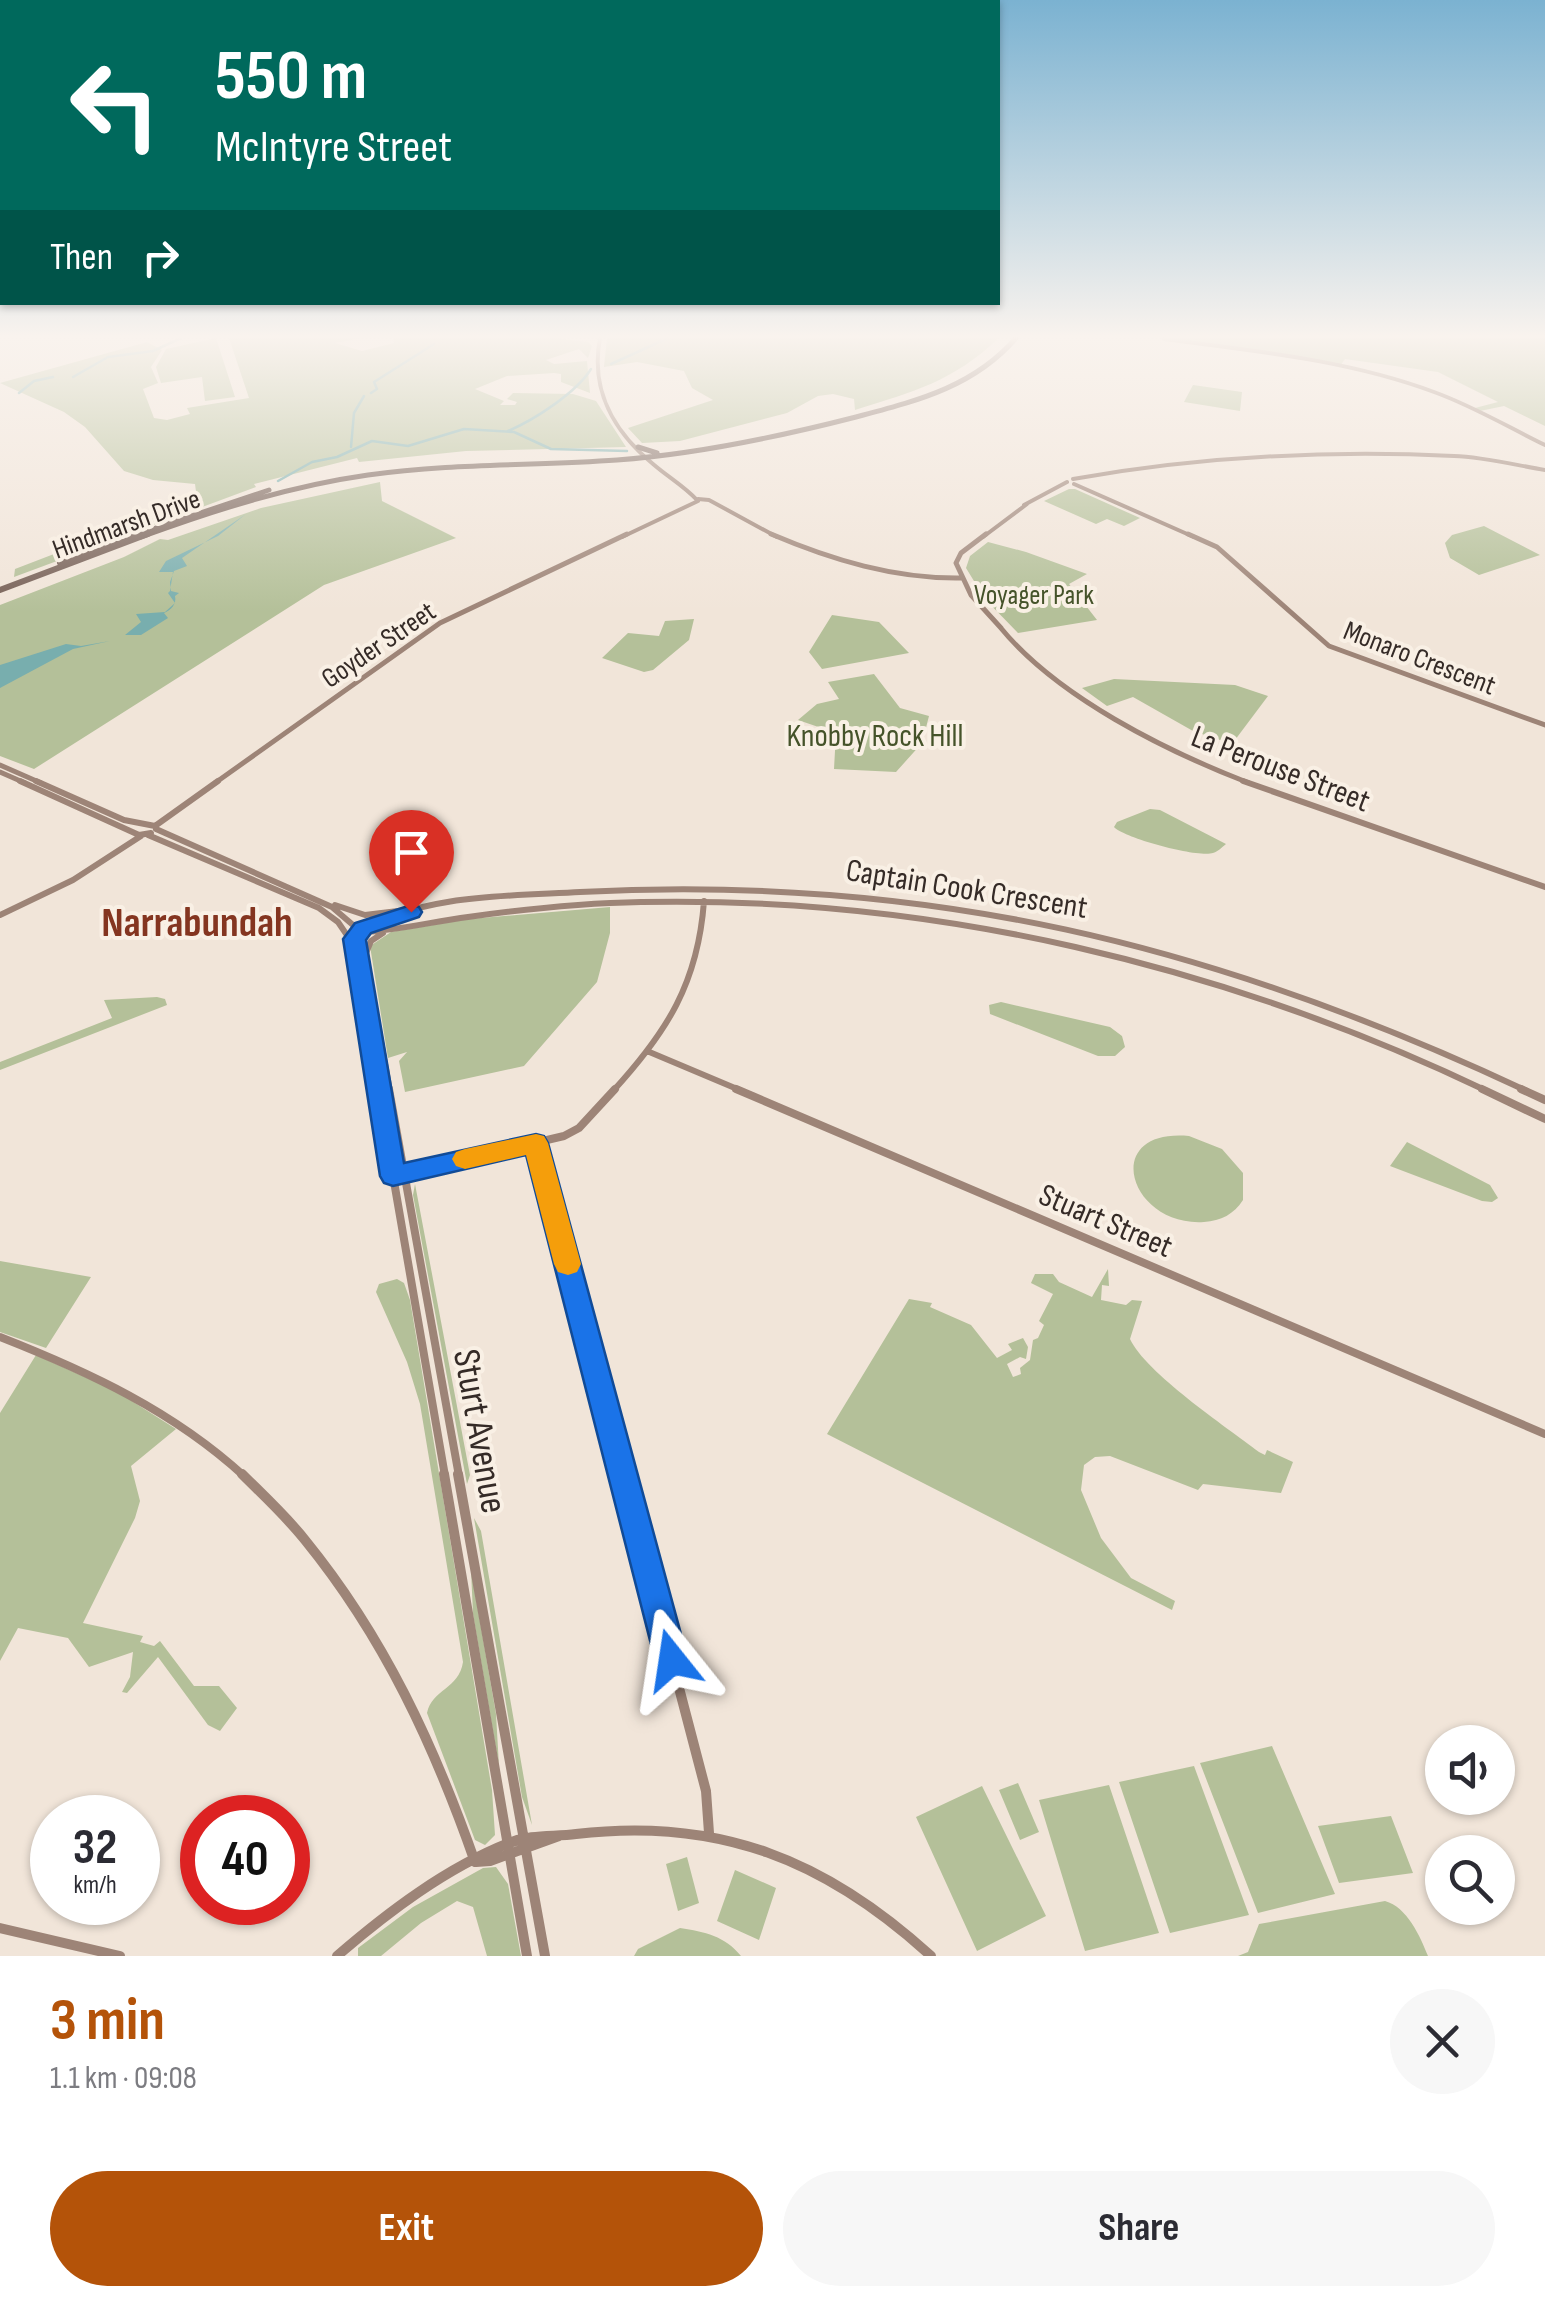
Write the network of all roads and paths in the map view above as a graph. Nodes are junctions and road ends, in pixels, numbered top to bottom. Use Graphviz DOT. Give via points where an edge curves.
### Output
graph roads {
  1 [pos="623,429"];
  2 [pos="789,429"];
  3 [pos="804,429"];
  4 [pos="1512,429"];
  5 [pos="1545,445"];
  6 [pos="636,446"];
  7 [pos="662,453"];
  8 [pos="646,456"];
  9 [pos="617,457"];
  10 [pos="1545,470"];
  11 [pos="1072,483"];
  12 [pos="698,500"];
  13 [pos="961,578"];
  14 [pos="12,583"];
  15 [pos="0,588"];
  16 [pos="1545,725"];
  17 [pos="0,768"];
  18 [pos="67,797"];
  19 [pos="151,826"];
  20 [pos="140,834"];
  21 [pos="269,882"];
  22 [pos="749,887"];
  23 [pos="1545,887"];
  24 [pos="532,895"];
  25 [pos="320,900"];
  26 [pos="704,902"];
  27 [pos="748,902"];
  28 [pos="447,904"];
  29 [pos="533,909"];
  30 [pos="0,915"];
  31 [pos="398,916"];
  32 [pos="402,926"];
  33 [pos="343,928"];
  34 [pos="357,933"];
  35 [pos="1158,949"];
  36 [pos="365,954"];
  37 [pos="1154,964"];
  38 [pos="360,979"];
  39 [pos="647,1051"];
  40 [pos="1545,1100"];
  41 [pos="1545,1119"];
  42 [pos="536,1143"];
  43 [pos="399,1174"];
  44 [pos="0,1337"];
  45 [pos="1545,1434"];
  46 [pos="709,1833"];
  47 [pos="525,1844"];
  48 [pos="508,1849"];
  49 [pos="475,1862"];
  50 [pos="0,1928"];
  51 [pos="120,1956"];
  52 [pos="338,1956"];
  53 [pos="528,1956"];
  54 [pos="545,1956"];
  55 [pos="931,1956"];
  1 -- 6 [label="street"];
  2 -- 7 [label="main road, Hindmarsh Drive"];
  3 -- 8 [label="main road, Hindmarsh Drive"];
  4 -- 5 [label="street"];
  6 -- 7 [label="main road"];
  6 -- 8 [label="street"];
  6 -- 9 [label="main road"];
  7 -- 8 [label="main road, Hindmarsh Drive"];
  8 -- 9 [label="main road, Hindmarsh Drive"];
  8 -- 12 [label="street"];
  8 -- 14 [label="main road, Hindmarsh Drive" via="438,466 331,481 228,508"];
  9 -- 14 [label="main road, Hindmarsh Drive" via="448,462 315,480 212,507"];
  10 -- 11 [label="street" via="1454,455 1369,455 1164,464"];
  11 -- 13 [label="street" via="1027,504 958,556"];
  11 -- 16 [label="street, Monaro Crescent" via="1218,548 1345,654"];
  12 -- 13 [label="street" via="788,539 906,577"];
  12 -- 19 [label="street, Goyder Street" via="440,623"];
  13 -- 23 [label="street, La Perouse Street" via="1022,649 1104,712 1200,764"];
  14 -- 15 [label="main road, Hindmarsh Drive"];
  17 -- 18 [label="street"];
  18 -- 19 [label="street"];
  18 -- 20 [label="street"];
  19 -- 20 [label="street, Goyder Street"];
  19 -- 20 [label="main road"];
  19 -- 21 [label="street"];
  20 -- 21 [label="street"];
  20 -- 30 [label="street" via="50,893"];
  21 -- 25 [label="street"];
  21 -- 33 [label="street"];
  22 -- 24 [label="street, Captain Cook Crescent"];
  22 -- 27 [label="street"];
  22 -- 35 [label="street, Captain Cook Crescent" via="948,905"];
  24 -- 28 [label="street, Captain Cook Crescent"];
  24 -- 29 [label="street"];
  25 -- 28 [label="street" via="365,914"];
  25 -- 34 [label="street, Sturt Avenue"];
  26 -- 27 [label="street, Captain Cook Crescent"];
  26 -- 29 [label="street, Captain Cook Crescent"];
  26 -- 39 [label="street" via="694,978"];
  27 -- 37 [label="street, Captain Cook Crescent" via="949,920"];
  28 -- 31 [label="street, Captain Cook Crescent"];
  29 -- 32 [label="street, Captain Cook Crescent"];
  31 -- 32 [label="street"];
  31 -- 34 [label="street, Captain Cook Crescent"];
  32 -- 34 [label="street, Captain Cook Crescent"];
  32 -- 36 [label="street" via="375,937"];
  33 -- 34 [label="street, Captain Cook Crescent"];
  33 -- 38 [label="main road, Sturt Avenue"];
  34 -- 36 [label="street, Sturt Avenue"];
  34 -- 38 [label="street"];
  35 -- 37 [label="street"];
  35 -- 40 [label="street, Captain Cook Crescent" via="1365,1018"];
  36 -- 43 [label="street, Sturt Avenue"];
  37 -- 41 [label="street, Captain Cook Crescent" via="1364,1036"];
  38 -- 43 [label="street, Sturt Avenue"];
  39 -- 42 [label="street" via="579,1128"];
  39 -- 45 [label="street, Stuart Street"];
  42 -- 43 [label="street"];
  42 -- 46 [label="street" via="706,1791"];
  43 -- 47 [label="street, Sturt Avenue"];
  43 -- 48 [label="street, Sturt Avenue"];
  44 -- 49 [label="street" via="97,1374 166,1414 290,1519 396,1670 438,1758"];
  46 -- 47 [label="street" via="634,1827"];
  46 -- 55 [label="street" via="772,1850 828,1876"];
  47 -- 48 [label="street"];
  47 -- 54 [label="street, Sturt Avenue"];
  48 -- 49 [label="street"];
  48 -- 53 [label="street, Sturt Avenue"];
  49 -- 52 [label="street" via="405,1902"];
  50 -- 51 [label="street"];
}
